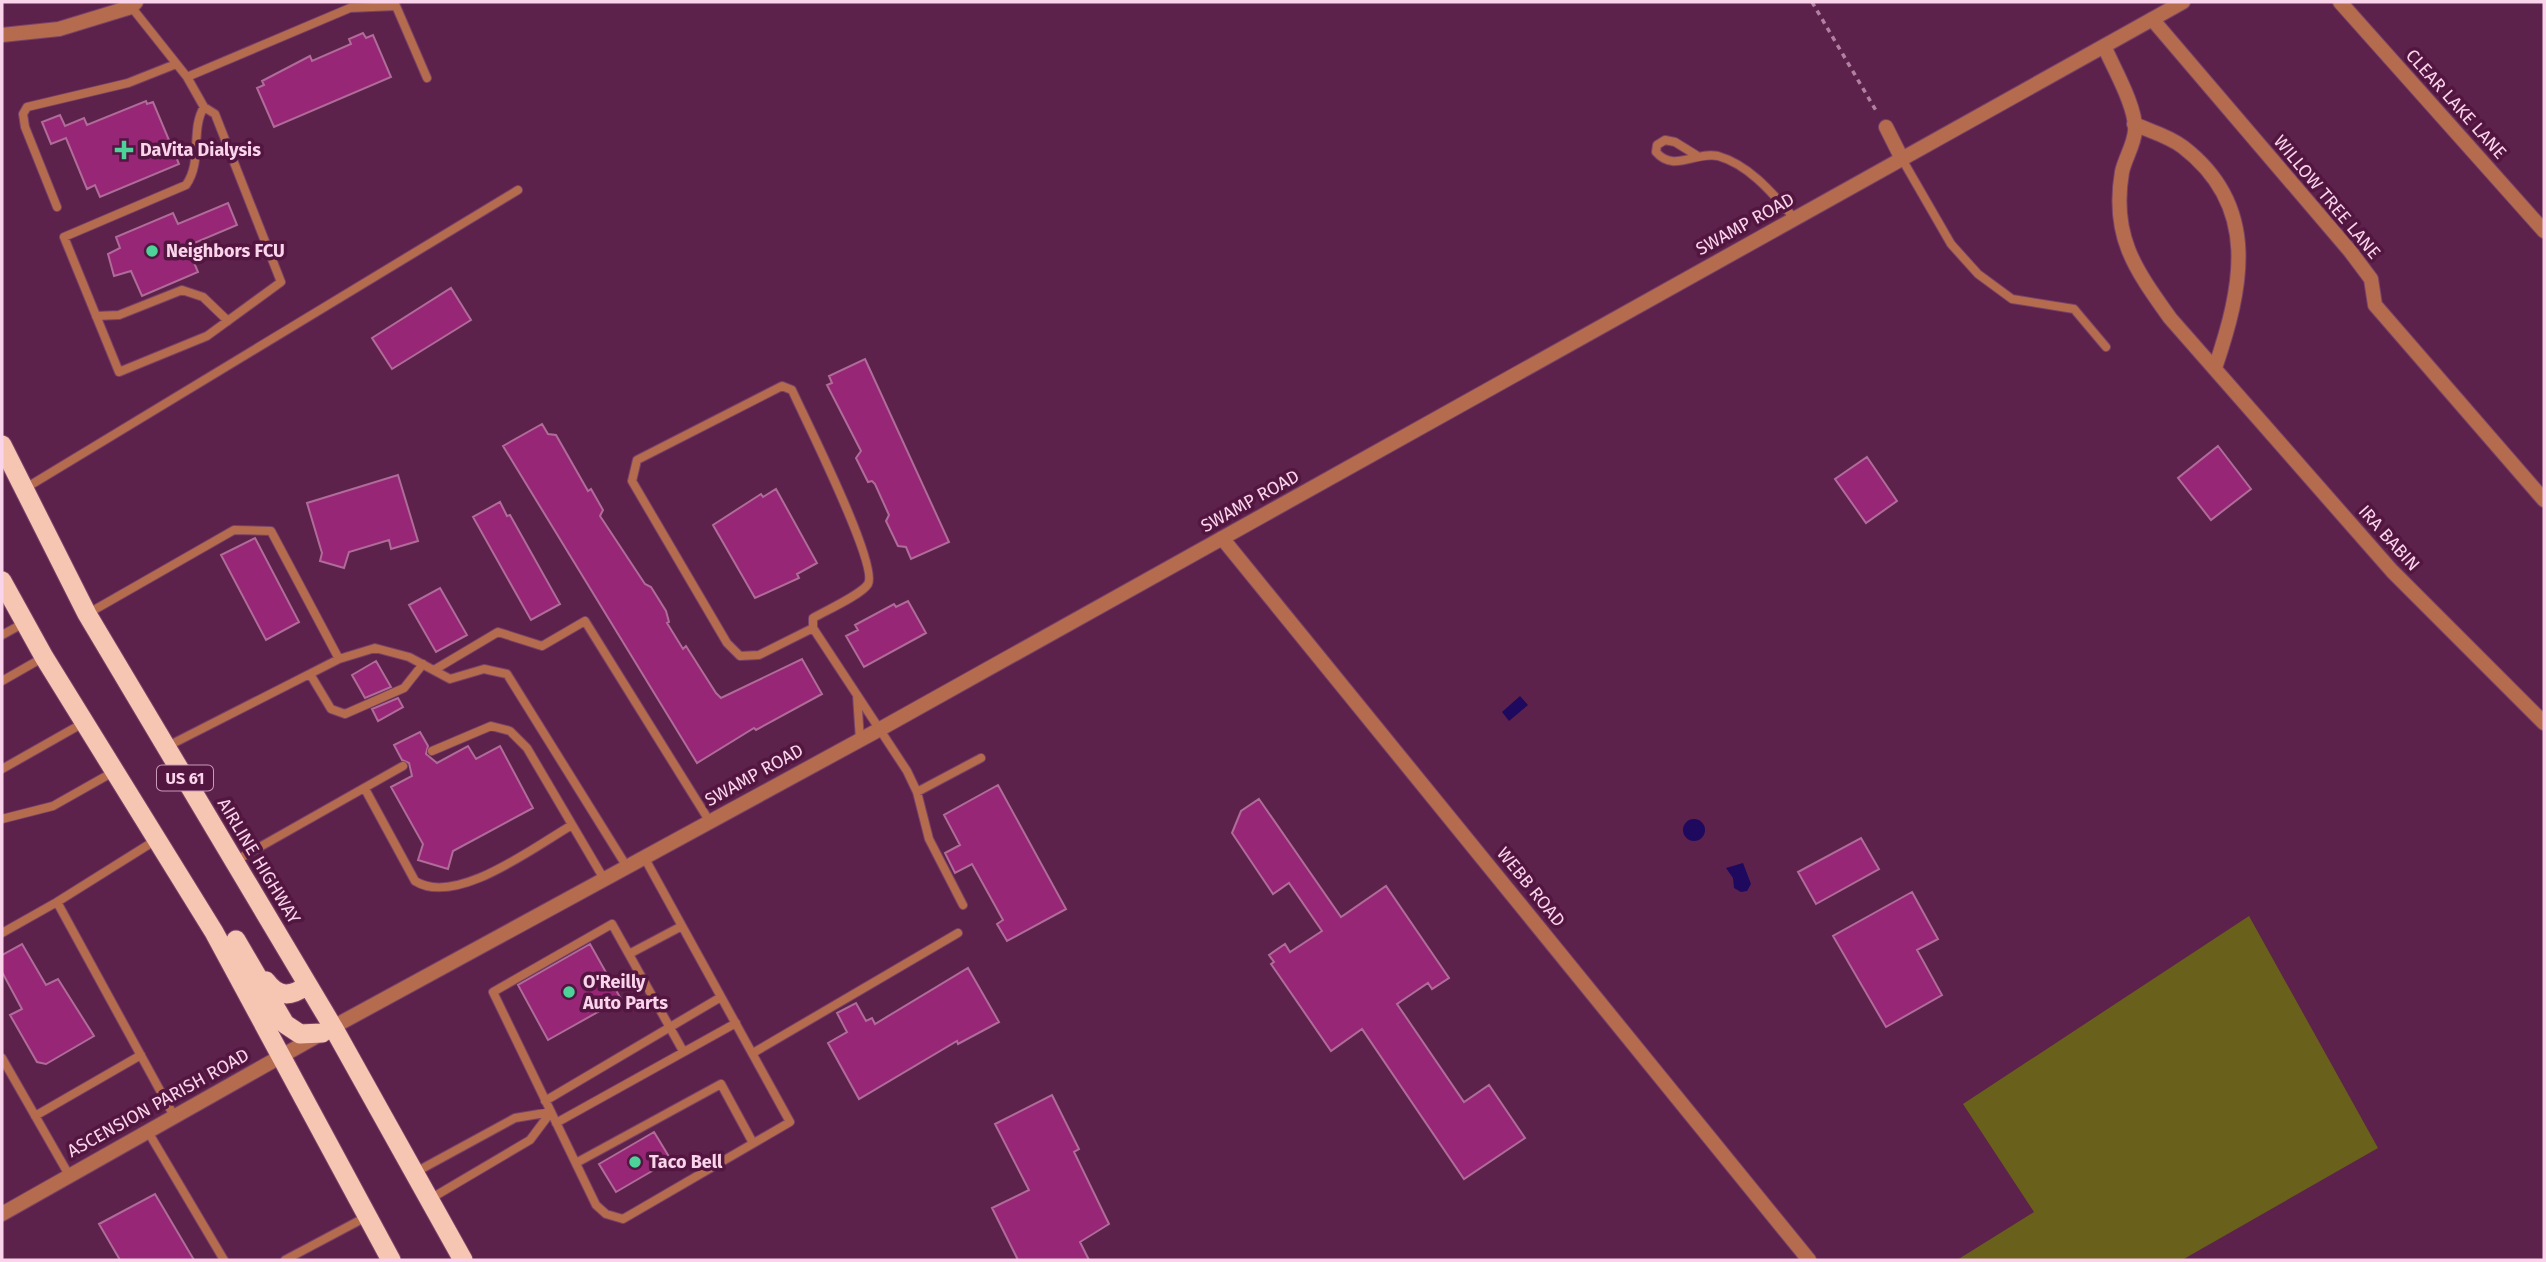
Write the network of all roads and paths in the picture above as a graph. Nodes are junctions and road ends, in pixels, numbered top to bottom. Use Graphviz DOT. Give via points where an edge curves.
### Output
graph roads {
  1 [pos="1812,2"];
  2 [pos="2183,2"];
  3 [pos="2340,2"];
  4 [pos="131,4"];
  5 [pos="2152,19"];
  6 [pos="2,35"];
  7 [pos="2104,46"];
  8 [pos="176,64"];
  9 [pos="187,77"];
  10 [pos="427,78"];
  11 [pos="204,107"];
  12 [pos="2134,124"];
  13 [pos="1886,128"];
  14 [pos="1696,155"];
  15 [pos="1902,159"];
  16 [pos="518,190"];
  17 [pos="57,207"];
  18 [pos="1795,219"];
  19 [pos="2544,231"];
  20 [pos="96,316"];
  21 [pos="228,321"];
  22 [pos="2106,347"];
  23 [pos="2215,368"];
  24 [pos="2,446"];
  25 [pos="24,489"];
  26 [pos="2544,500"];
  27 [pos="1222,538"];
  28 [pos="2,581"];
  29 [pos="87,614"];
  30 [pos="25,623"];
  31 [pos="813,628"];
  32 [pos="2,635"];
  33 [pos="44,657"];
  34 [pos="339,659"];
  35 [pos="423,663"];
  36 [pos="434,670"];
  37 [pos="310,674"];
  38 [pos="2,681"];
  39 [pos="856,692"];
  40 [pos="85,722"];
  41 [pos="2544,723"];
  42 [pos="882,728"];
  43 [pos="860,740"];
  44 [pos="166,747"];
  45 [pos="432,751"];
  46 [pos="981,758"];
  47 [pos="403,766"];
  48 [pos="2,769"];
  49 [pos="115,771"];
  50 [pos="365,789"];
  51 [pos="917,792"];
  52 [pos="2,819"];
  53 [pos="710,822"];
  54 [pos="572,825"];
  55 [pos="158,839"];
  56 [pos="644,857"];
  57 [pos="235,861"];
  58 [pos="627,867"];
  59 [pos="604,879"];
  60 [pos="57,902"];
  61 [pos="963,905"];
  62 [pos="682,926"];
  63 [pos="214,932"];
  64 [pos="2,933"];
  65 [pos="958,933"];
  66 [pos="236,940"];
  67 [pos="629,954"];
  68 [pos="308,985"];
  69 [pos="721,997"];
  70 [pos="736,1023"];
  71 [pos="671,1029"];
  72 [pos="327,1030"];
  73 [pos="683,1051"];
  74 [pos="753,1053"];
  75 [pos="141,1055"];
  76 [pos="281,1056"];
  77 [pos="2,1058"];
  78 [pos="545,1101"];
  79 [pos="551,1112"];
  80 [pos="35,1116"];
  81 [pos="174,1116"];
  82 [pos="556,1123"];
  83 [pos="147,1130"];
  84 [pos="753,1143"];
  85 [pos="576,1163"];
  86 [pos="413,1173"];
  87 [pos="69,1175"];
  88 [pos="428,1200"];
  89 [pos="2,1214"];
  90 [pos="366,1217"];
  91 [pos="224,1260"];
  92 [pos="285,1260"];
  93 [pos="391,1260"];
  94 [pos="463,1260"];
  95 [pos="1809,1260"];
  1 -- 13 [label="path"];
  2 -- 5 [label="street, SWAMP ROAD"];
  3 -- 19 [label="street, CLEAR LAKE LANE"];
  4 -- 6 [label="street" via="59,29"];
  4 -- 8 [label="lane"];
  5 -- 7 [label="street, SWAMP ROAD"];
  5 -- 26 [label="street, WILLOW TREE LANE" via="2350,251 2371,279 2375,305"];
  7 -- 12 [label="street"];
  7 -- 15 [label="street, SWAMP ROAD"];
  8 -- 9 [label="lane"];
  8 -- 17 [label="lane" via="128,83 27,107 25,127"];
  9 -- 10 [label="lane" via="349,8 396,6"];
  9 -- 11 [label="lane"];
  11 -- 20 [label="lane" via="198,118 196,168 186,185 64,237"];
  11 -- 21 [label="lane" via="215,114 281,282"];
  12 -- 23 [label="street, IRA BABIN" via="2122,172 2119,227 2138,274"];
  12 -- 23 [label="street" via="2180,145 2208,168 2225,196 2241,243 2230,324"];
  13 -- 15 [label="street"];
  14 -- 18 [label="lane" via="1716,156 1746,170"];
  15 -- 18 [label="street, SWAMP ROAD"];
  15 -- 22 [label="lane" via="1951,244 1978,274 2012,299 2074,309"];
  16 -- 25 [label="lane"];
  18 -- 27 [label="street, SWAMP ROAD"];
  20 -- 21 [label="lane" via="119,315 182,290 202,297"];
  20 -- 21 [label="lane" via="119,372 207,336"];
  23 -- 41 [label="street, IRA BABIN" via="2392,571"];
  24 -- 25 [label="highway, AIRLINE HIGHWAY / US 61"];
  25 -- 29 [label="highway, AIRLINE HIGHWAY / US 61"];
  27 -- 42 [label="street, SWAMP ROAD"];
  27 -- 95 [label="street, WEBB ROAD"];
  28 -- 30 [label="highway, US 61"];
  29 -- 34 [label="lane" via="234,530 271,531"];
  29 -- 44 [label="highway, AIRLINE HIGHWAY / US 61"];
  30 -- 32 [label="lane"];
  30 -- 33 [label="highway, US 61"];
  31 -- 31 [label="lane" via="813,618 867,586 871,576 863,547 792,390 782,386 637,460 632,481 727,643 740,656 759,655"];
  31 -- 39 [label="lane"];
  33 -- 38 [label="lane"];
  33 -- 40 [label="highway, US 61"];
  34 -- 35 [label="lane" via="375,648"];
  34 -- 37 [label="lane"];
  35 -- 36 [label="lane"];
  35 -- 37 [label="lane" via="404,688 345,714 331,709"];
  36 -- 53 [label="lane" via="498,632 542,646 585,621"];
  36 -- 58 [label="lane" via="450,679 484,669 507,674"];
  37 -- 44 [label="lane"];
  39 -- 42 [label="lane"];
  39 -- 43 [label="lane"];
  40 -- 48 [label="lane"];
  40 -- 49 [label="highway, US 61"];
  42 -- 43 [label="street, SWAMP ROAD"];
  42 -- 51 [label="lane"];
  43 -- 53 [label="street, SWAMP ROAD"];
  44 -- 57 [label="highway, AIRLINE HIGHWAY / US 61"];
  45 -- 54 [label="lane" via="491,726 510,731 527,748"];
  46 -- 51 [label="lane"];
  47 -- 50 [label="lane"];
  49 -- 52 [label="lane" via="53,806"];
  49 -- 55 [label="highway, US 61"];
  50 -- 54 [label="lane" via="415,880 427,888 452,887 480,878"];
  50 -- 57 [label="lane"];
  51 -- 61 [label="lane" via="929,839"];
  53 -- 56 [label="street, SWAMP ROAD"];
  54 -- 59 [label="lane"];
  55 -- 60 [label="lane"];
  55 -- 63 [label="highway, US 61"];
  56 -- 58 [label="street, SWAMP ROAD"];
  56 -- 62 [label="lane"];
  57 -- 68 [label="highway, AIRLINE HIGHWAY / US 61"];
  58 -- 59 [label="street, SWAMP ROAD"];
  59 -- 72 [label="street, SWAMP ROAD"];
  60 -- 64 [label="lane"];
  60 -- 75 [label="lane"];
  62 -- 67 [label="lane"];
  62 -- 69 [label="lane"];
  63 -- 66 [label="highway"];
  63 -- 76 [label="highway, US 61"];
  65 -- 74 [label="lane"];
  66 -- 68 [label="highway" via="272,990 294,994"];
  66 -- 72 [label="highway" via="285,1024 300,1034"];
  67 -- 71 [label="lane"];
  67 -- 78 [label="lane" via="612,924 493,992"];
  68 -- 72 [label="highway, AIRLINE HIGHWAY / US 61"];
  69 -- 70 [label="lane"];
  69 -- 71 [label="lane"];
  70 -- 73 [label="lane"];
  70 -- 74 [label="lane"];
  71 -- 73 [label="lane"];
  71 -- 78 [label="lane"];
  72 -- 76 [label="street, ASCENSION PARISH ROAD"];
  72 -- 86 [label="highway, AIRLINE HIGHWAY / US 61"];
  73 -- 82 [label="lane"];
  74 -- 84 [label="lane" via="790,1122"];
  75 -- 80 [label="lane"];
  75 -- 81 [label="lane"];
  76 -- 81 [label="street, ASCENSION PARISH ROAD"];
  76 -- 90 [label="highway, US 61"];
  77 -- 80 [label="lane"];
  78 -- 79 [label="lane"];
  79 -- 82 [label="lane"];
  79 -- 86 [label="lane" via="514,1118"];
  79 -- 88 [label="lane" via="530,1140"];
  80 -- 87 [label="lane"];
  81 -- 83 [label="street, ASCENSION PARISH ROAD"];
  82 -- 85 [label="lane"];
  83 -- 87 [label="street, ASCENSION PARISH ROAD"];
  83 -- 91 [label="lane"];
  84 -- 85 [label="lane" via="623,1220 596,1205"];
  84 -- 85 [label="lane" via="721,1084"];
  86 -- 88 [label="highway, AIRLINE HIGHWAY / US 61"];
  87 -- 89 [label="street, ASCENSION PARISH ROAD"];
  88 -- 94 [label="highway, AIRLINE HIGHWAY / US 61"];
  90 -- 92 [label="lane"];
  90 -- 93 [label="highway, US 61"];
}
